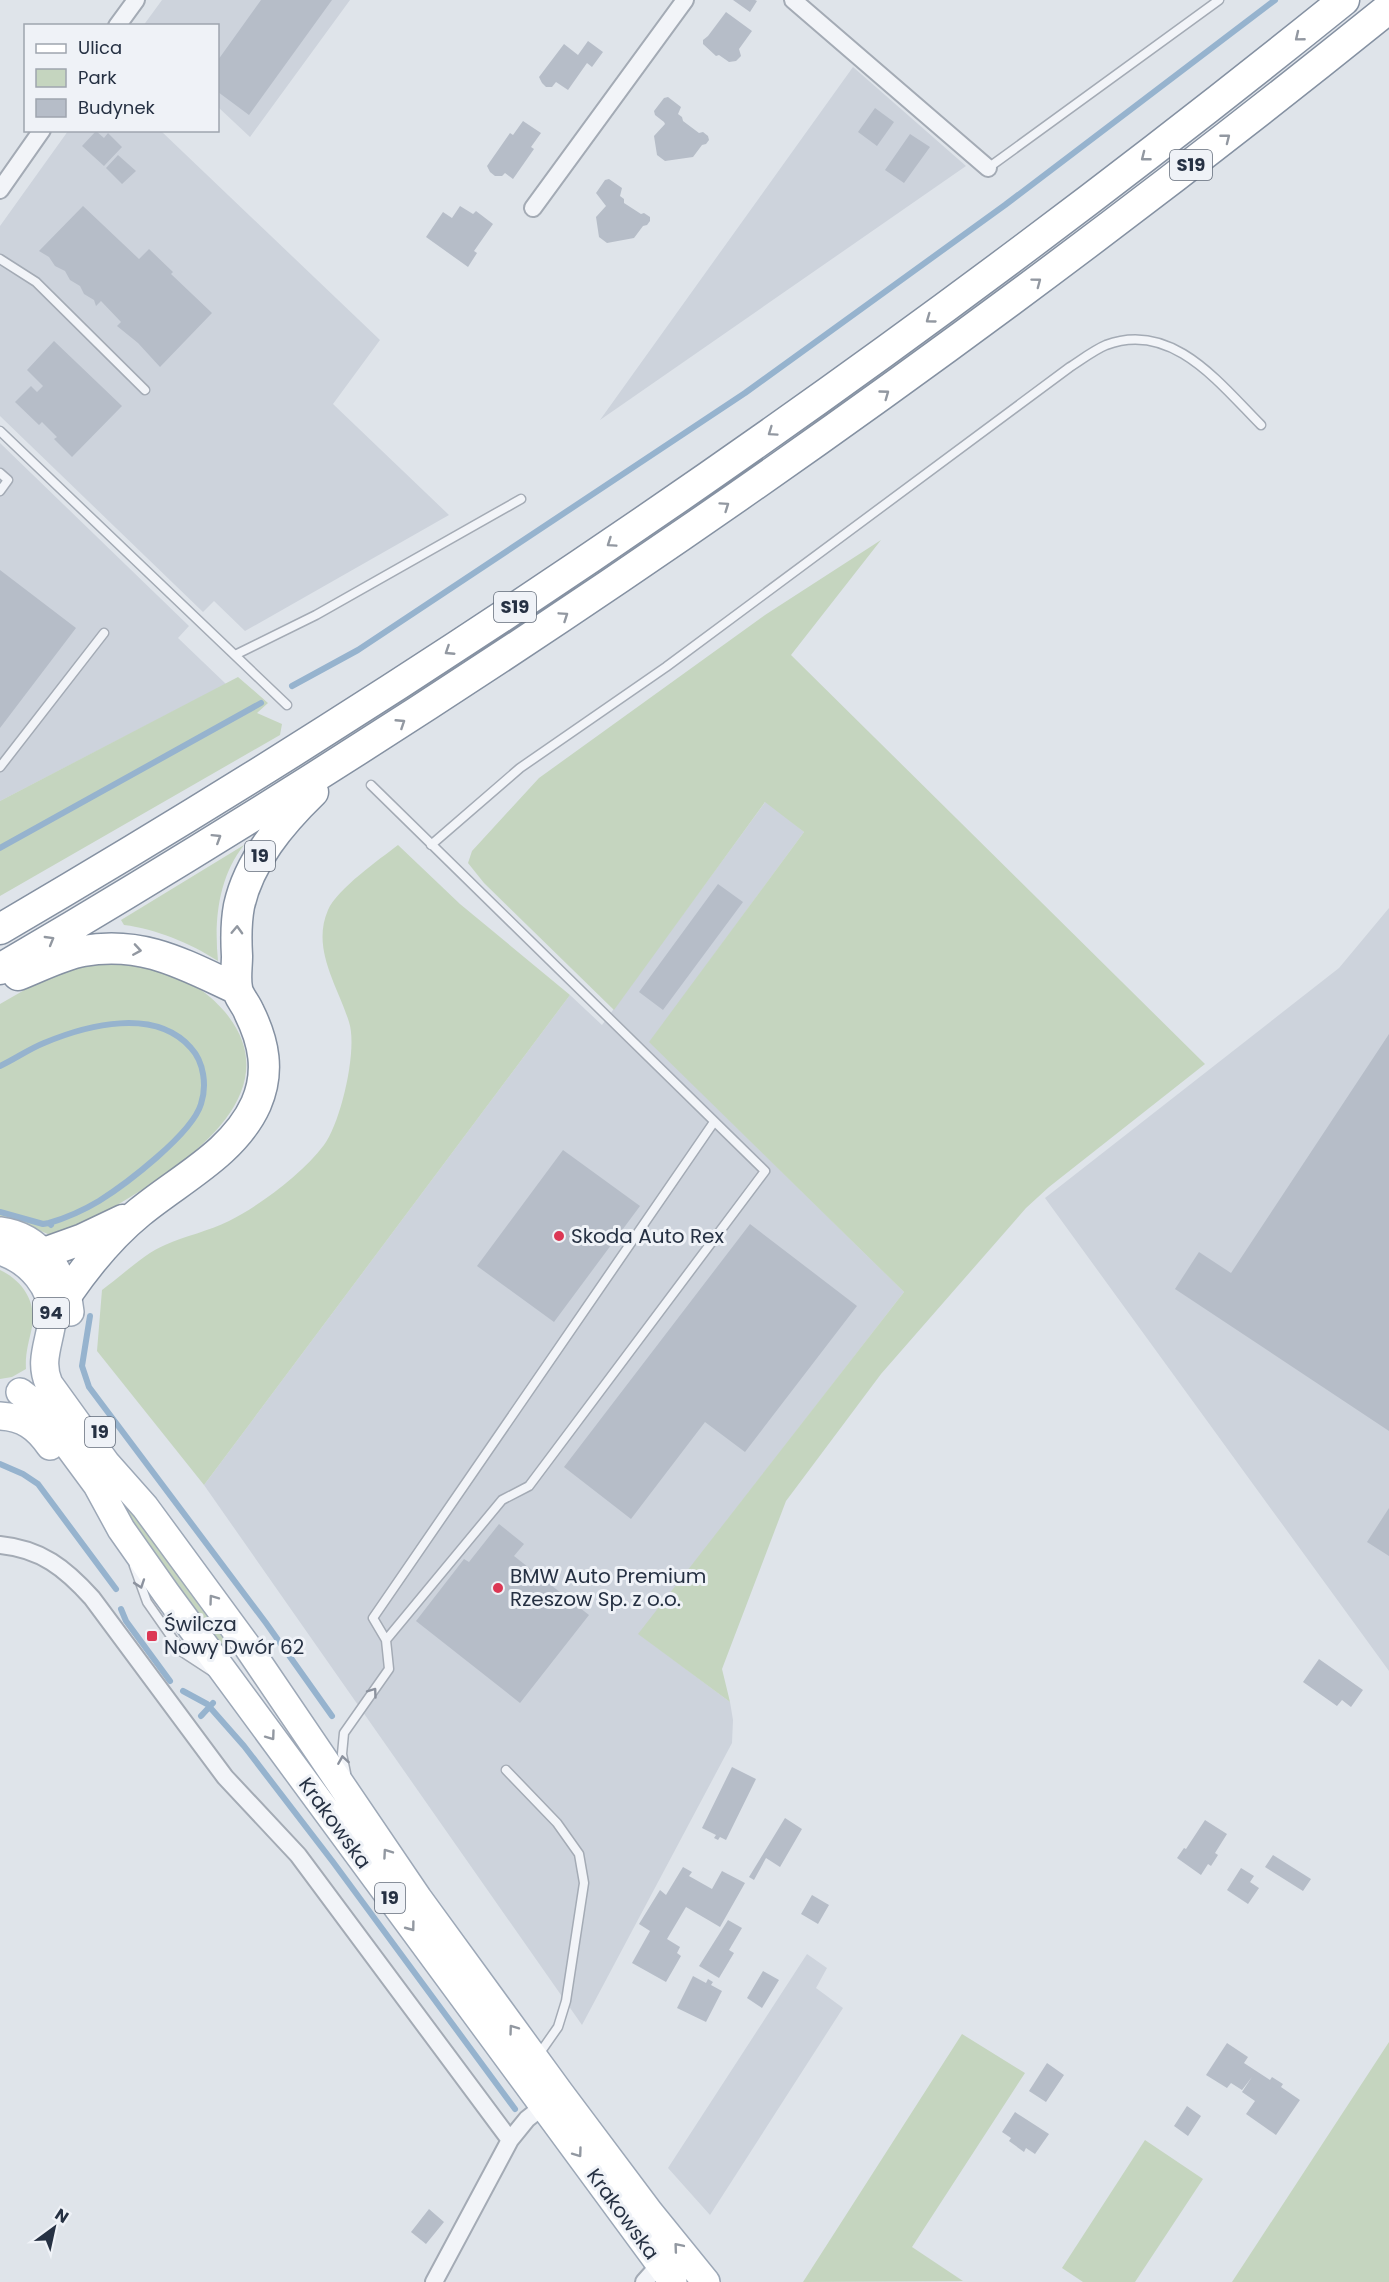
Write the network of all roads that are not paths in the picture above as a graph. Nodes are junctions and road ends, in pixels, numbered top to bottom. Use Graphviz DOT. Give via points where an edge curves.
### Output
graph roads {
  1 [pos="136,0"];
  2 [pos="685,0"];
  3 [pos="793,0"];
  4 [pos="1219,0"];
  5 [pos="1344,0"];
  6 [pos="1389,8"];
  7 [pos="118,24"];
  8 [pos="41,132"];
  9 [pos="988,168"];
  10 [pos="0,189"];
  11 [pos="533,208"];
  12 [pos="0,259"];
  13 [pos="145,390"];
  14 [pos="1261,425"];
  15 [pos="0,431"];
  16 [pos="0,474"];
  17 [pos="0,491"];
  18 [pos="521,499"];
  19 [pos="104,633"];
  20 [pos="235,655"];
  21 [pos="287,705"];
  22 [pos="352,755"];
  23 [pos="0,767"];
  24 [pos="371,785"];
  25 [pos="431,845"];
  26 [pos="0,929"];
  27 [pos="0,969"];
  28 [pos="0,981"];
  29 [pos="237,989"];
  30 [pos="714,1122"];
  31 [pos="139,1213"];
  32 [pos="0,1231"];
  33 [pos="22,1255"];
  34 [pos="68,1293"];
  35 [pos="52,1365"];
  36 [pos="10,1394"];
  37 [pos="0,1416"];
  38 [pos="121,1529"];
  39 [pos="0,1545"];
  40 [pos="386,1640"];
  41 [pos="506,1770"];
  42 [pos="355,1808"];
  43 [pos="535,2059"];
  44 [pos="552,2099"];
  45 [pos="507,2146"];
  46 [pos="659,2276"];
  47 [pos="434,2282"];
  48 [pos="706,2282"];
  1 -- 7 [label="street"];
  2 -- 11 [label="street"];
  3 -- 9 [label="street"];
  4 -- 9 [label="lane"];
  5 -- 26 [label="highway, S19, one-way" via="977,284 662,510 299,748"];
  22 -- 6 [label="highway, S19, one-way" via="521,645 836,429 1137,207"];
  8 -- 10 [label="street"];
  12 -- 13 [label="lane" via="36,282"];
  14 -- 25 [label="lane" via="1202,366 1178,350 1149,339 1105,345 666,667 520,768"];
  15 -- 20 [label="lane"];
  16 -- 17 [label="lane" via="8,480"];
  18 -- 20 [label="lane" via="316,615"];
  19 -- 23 [label="lane"];
  20 -- 21 [label="lane"];
  27 -- 22 [label="highway, S19, one-way"];
  29 -- 22 [label="highway, 19, one-way" via="237,919 251,872 290,814"];
  24 -- 25 [label="lane"];
  25 -- 30 [label="lane"];
  28 -- 29 [label="highway, one-way" via="81,951 128,948 172,959"];
  29 -- 31 [label="highway, 19" via="263,1051 264,1074 255,1105 239,1131 218,1153"];
  30 -- 40 [label="lane" via="373,1618"];
  30 -- 40 [label="lane" via="765,1171 528,1486 502,1500"];
  31 -- 33 [label="highway" via="83,1239"];
  31 -- 34 [label="highway, 19" via="81,1273"];
  32 -- 33 [label="main road, 94" via="18,1236"];
  33 -- 34 [label="main road, 94" via="58,1272"];
  33 -- 35 [label="main road, 94" via="40,1280 51,1306 52,1320 44,1354"];
  34 -- 35 [label="main road" via="70,1324 66,1342"];
  35 -- 36 [label="main road" via="35,1385"];
  42 -- 35 [label="main road, Krakowska / 19, one-way" via="247,1646 145,1507 65,1408"];
  36 -- 38 [label="main road, Krakowska / 19" via="33,1402 49,1420 96,1485"];
  37 -- 38 [label="main road, 19" via="31,1424 85,1493"];
  38 -- 44 [label="main road, Krakowska / 19, one-way" via="237,1689"];
  39 -- 45 [label="street" via="37,1553 56,1563 93,1598 225,1777 298,1855"];
  42 -- 40 [label="lane, one-way" via="342,1754 344,1733 390,1670"];
  41 -- 43 [label="lane" via="557,1823 579,1854 584,1883 566,2001 558,2027"];
  43 -- 42 [label="main road, Krakowska / 19, one-way"];
  43 -- 44 [label="main road, Krakowska / 19"];
  44 -- 45 [label="street" via="527,2119"];
  44 -- 46 [label="main road, Krakowska / 19, one-way"];
  48 -- 44 [label="main road, Krakowska / 19, one-way"];
  45 -- 47 [label="street"];
}
